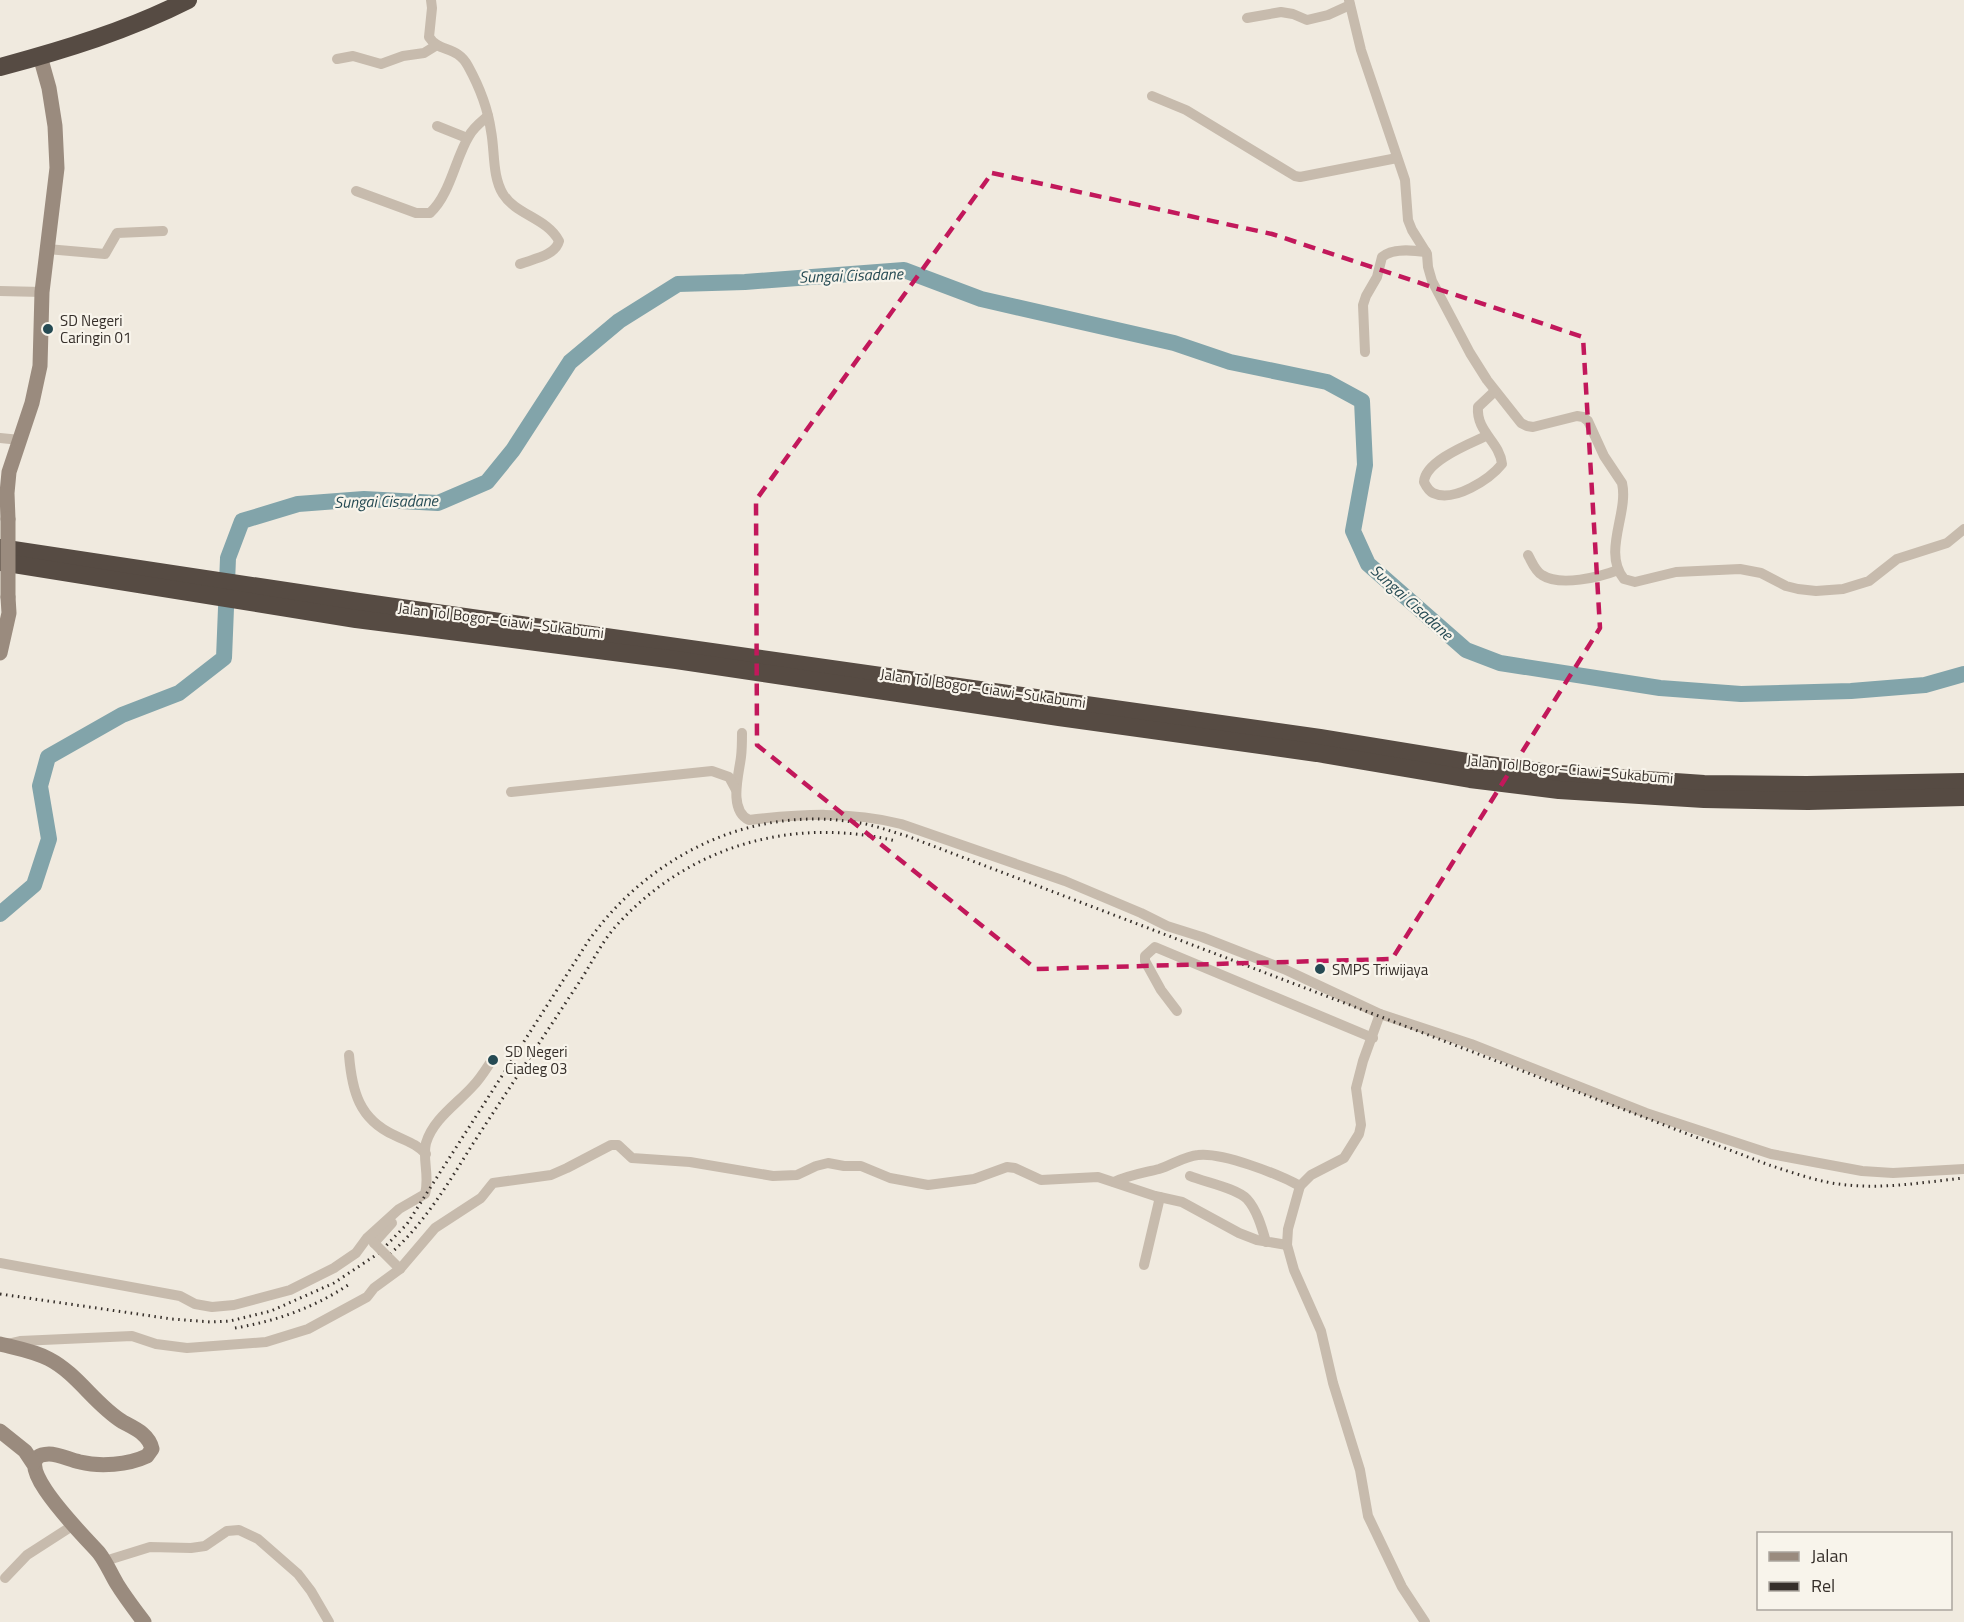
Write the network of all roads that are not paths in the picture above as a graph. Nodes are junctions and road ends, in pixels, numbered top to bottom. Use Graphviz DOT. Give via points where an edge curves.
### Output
graph roads {
  1 [pos="188,0"];
  2 [pos="430,0"];
  3 [pos="1350,2"];
  4 [pos="164,5"];
  5 [pos="1247,18"];
  6 [pos="437,45"];
  7 [pos="40,56"];
  8 [pos="337,59"];
  9 [pos="0,67"];
  10 [pos="1152,96"];
  11 [pos="488,116"];
  12 [pos="437,126"];
  13 [pos="467,138"];
  14 [pos="1397,158"];
  15 [pos="356,191"];
  16 [pos="163,231"];
  17 [pos="47,249"];
  18 [pos="1426,252"];
  19 [pos="520,264"];
  20 [pos="0,291"];
  21 [pos="42,292"];
  22 [pos="1365,352"];
  23 [pos="1495,391"];
  24 [pos="1486,436"];
  25 [pos="0,438"];
  26 [pos="20,440"];
  27 [pos="5,509"];
  28 [pos="1964,529"];
  29 [pos="0,548"];
  30 [pos="1528,555"];
  31 [pos="0,562"];
  32 [pos="54,564"];
  33 [pos="1618,570"];
  34 [pos="358,611"];
  35 [pos="0,653"];
  36 [pos="742,733"];
  37 [pos="1964,782"];
  38 [pos="736,790"];
  39 [pos="511,792"];
  40 [pos="1964,797"];
  41 [pos="1177,1011"];
  42 [pos="1380,1014"];
  43 [pos="1373,1038"];
  44 [pos="349,1055"];
  45 [pos="492,1060"];
  46 [pos="426,1154"];
  47 [pos="1964,1169"];
  48 [pos="1190,1176"];
  49 [pos="1114,1182"];
  50 [pos="1300,1186"];
  51 [pos="1160,1197"];
  52 [pos="411,1202"];
  53 [pos="1266,1242"];
  54 [pos="1287,1245"];
  55 [pos="0,1263"];
  56 [pos="1144,1265"];
  57 [pos="399,1269"];
  58 [pos="2,1344"];
  59 [pos="0,1431"];
  60 [pos="33,1463"];
  61 [pos="72,1526"];
  62 [pos="105,1561"];
  63 [pos="5,1578"];
  64 [pos="144,1622"];
  65 [pos="329,1622"];
  66 [pos="1425,1622"];
  1 -- 4 [label="highway"];
  2 -- 6 [label="street" via="428,33"];
  3 -- 5 [label="street" via="1328,15 1307,20 1281,12"];
  3 -- 14 [label="street" via="1361,50"];
  4 -- 7 [label="highway" via="114,31"];
  6 -- 8 [label="street" via="424,53 381,64 354,56"];
  6 -- 11 [label="street" via="455,51 465,61"];
  7 -- 9 [label="highway"];
  7 -- 17 [label="street" via="57,141"];
  10 -- 14 [label="street" via="1186,110 1295,176"];
  11 -- 13 [label="street"];
  11 -- 19 [label="street" via="496,176 504,195 551,229 559,241 552,252"];
  12 -- 13 [label="street"];
  13 -- 15 [label="street" via="455,170 430,213 416,213"];
  14 -- 18 [label="street" via="1406,186 1410,225"];
  16 -- 17 [label="street" via="117,233 105,254"];
  17 -- 21 [label="street"];
  18 -- 22 [label="street" via="1397,252 1382,257 1364,304"];
  18 -- 23 [label="street" via="1428,270 1440,298"];
  20 -- 21 [label="street"];
  21 -- 26 [label="street" via="40,366"];
  23 -- 24 [label="street" via="1478,407"];
  23 -- 33 [label="street" via="1527,426 1577,416 1588,421 1623,488 1616,551"];
  24 -- 24 [label="street" via="1435,464 1424,475 1429,489 1438,494 1456,493 1496,471 1502,464 1501,456"];
  25 -- 26 [label="street"];
  26 -- 27 [label="street" via="9,472"];
  27 -- 35 [label="street, bridge" via="9,613"];
  28 -- 33 [label="street" via="1947,543 1897,559 1869,581 1843,589 1798,589 1761,573 1740,569 1676,572 1635,582 1624,579"];
  29 -- 32 [label="highway, Jalan Tol Bogor–Ciawi–Sukabumi"];
  30 -- 33 [label="street" via="1535,570 1552,579 1597,578"];
  31 -- 32 [label="highway, Jalan Tol Bogor–Ciawi–Sukabumi"];
  32 -- 34 [label="highway, Jalan Tol Bogor–Ciawi–Sukabumi"];
  34 -- 37 [label="highway, Jalan Tol Bogor–Ciawi–Sukabumi" via="1298,735 1559,774 1704,784"];
  34 -- 40 [label="highway, Jalan Tol Bogor–Ciawi–Sukabumi" via="1559,790 1808,801"];
  36 -- 38 [label="street"];
  38 -- 39 [label="street" via="729,777 712,771"];
  38 -- 42 [label="street" via="740,809 749,820 835,814 901,824 1065,881 1167,926 1284,969"];
  41 -- 43 [label="street" via="1145,961 1155,947"];
  42 -- 43 [label="street"];
  42 -- 47 [label="street" via="1471,1044 1646,1113 1780,1156 1879,1173"];
  43 -- 50 [label="street" via="1356,1088 1361,1125 1356,1141 1344,1158 1311,1175"];
  44 -- 46 [label="street" via="351,1081 372,1121 416,1144"];
  45 -- 46 [label="street" via="474,1086 434,1127 426,1143"];
  46 -- 52 [label="street" via="425,1194"];
  48 -- 53 [label="street" via="1246,1198"];
  49 -- 50 [label="street" via="1204,1155 1274,1174"];
  49 -- 51 [label="street"];
  49 -- 57 [label="street" via="1092,1177 1041,1180 1007,1167 974,1179 928,1185 890,1178 861,1166 828,1163 797,1175 773,1176 690,1162 633,1158 611,1144 551,1175 493,1183 481,1198 435,1228"];
  50 -- 54 [label="street"];
  51 -- 53 [label="street" via="1182,1202 1239,1233"];
  51 -- 56 [label="street"];
  52 -- 55 [label="street" via="334,1268 290,1290 234,1305 195,1304 180,1296"];
  52 -- 57 [label="street, bridge" via="374,1243"];
  53 -- 54 [label="street"];
  54 -- 66 [label="street" via="1321,1331 1360,1470 1368,1516 1402,1587"];
  57 -- 58 [label="street" via="367,1297 308,1329 266,1342 187,1348 120,1336"];
  58 -- 60 [label="street" via="51,1360 67,1371 115,1417 147,1437 152,1449 147,1456 126,1462 91,1465 52,1454 39,1456"];
  59 -- 60 [label="street" via="25,1451"];
  60 -- 61 [label="street" via="38,1482"];
  61 -- 62 [label="street"];
  61 -- 63 [label="street" via="27,1555"];
  62 -- 64 [label="street"];
  62 -- 65 [label="street" via="154,1546 205,1546 227,1531 239,1530 258,1539 298,1574"];
}
